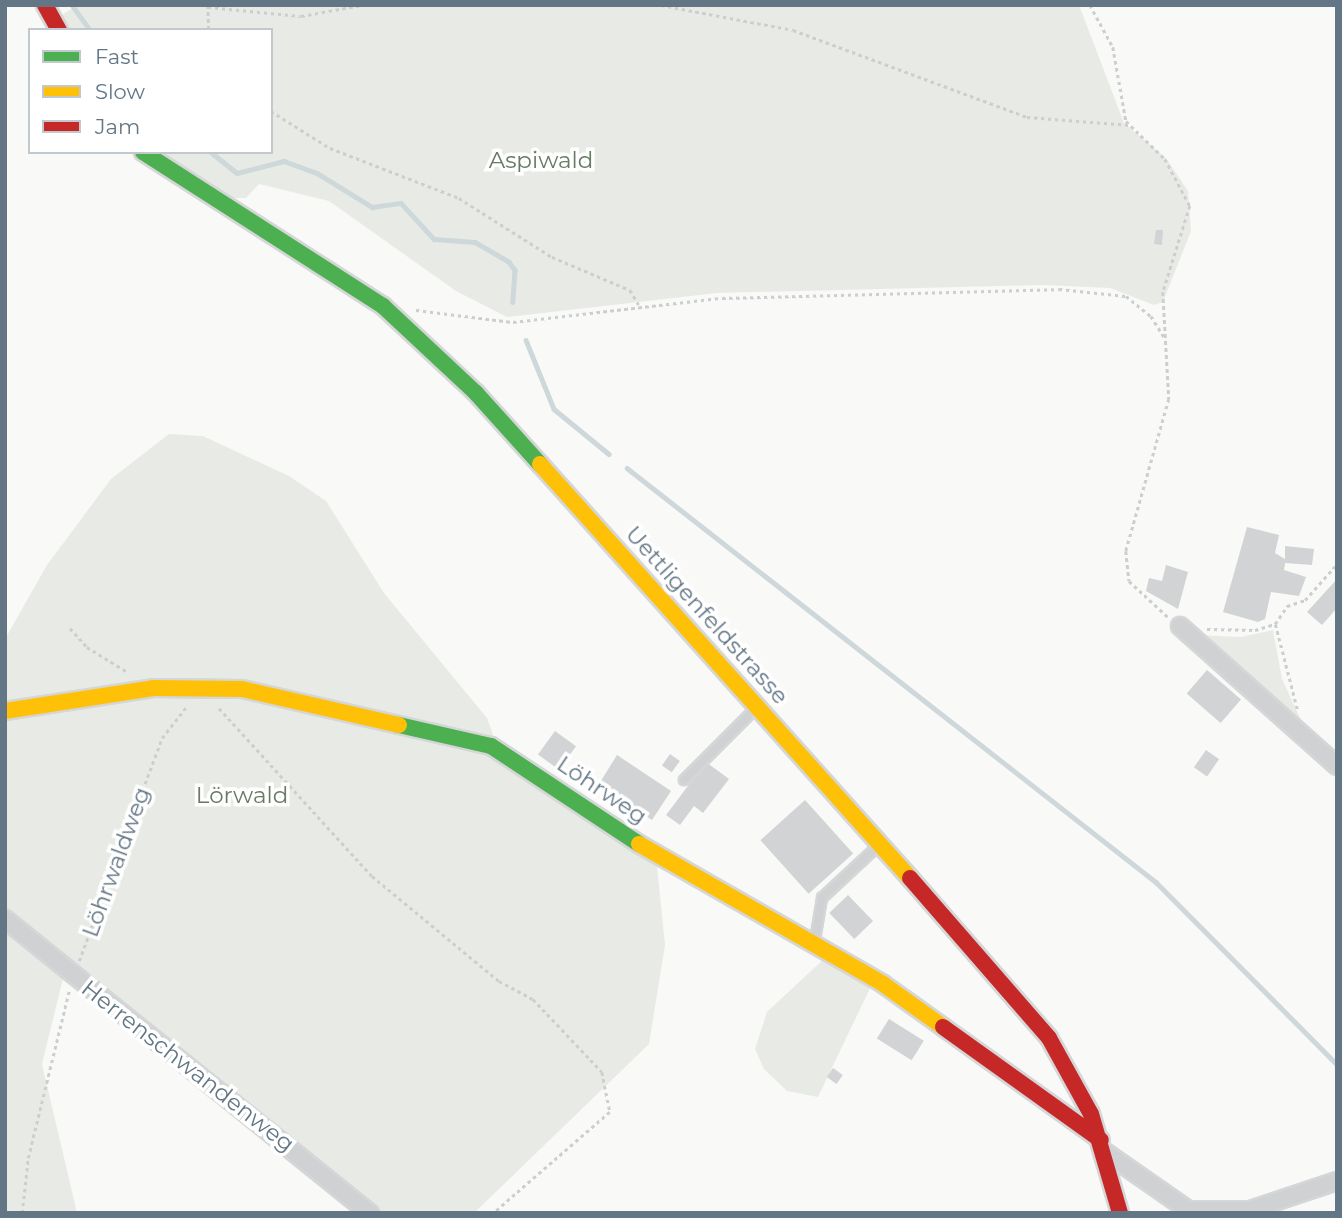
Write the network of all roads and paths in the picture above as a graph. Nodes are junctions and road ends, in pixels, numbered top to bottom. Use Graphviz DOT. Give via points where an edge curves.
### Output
graph roads {
  1 [pos="45,5"];
  2 [pos="362,5"];
  3 [pos="661,5"];
  4 [pos="1090,5"];
  5 [pos="208,6"];
  6 [pos="58,28"];
  7 [pos="209,28"];
  8 [pos="273,112"];
  9 [pos="1130,125"];
  10 [pos="146,154"];
  11 [pos="639,306"];
  12 [pos="410,310"];
  13 [pos="1166,341"];
  14 [pos="1337,564"];
  15 [pos="1275,624"];
  16 [pos="1180,626"];
  17 [pos="70,628"];
  18 [pos="131,674"];
  19 [pos="201,688"];
  20 [pos="758,706"];
  21 [pos="5,711"];
  22 [pos="1301,716"];
  23 [pos="1337,766"];
  24 [pos="684,780"];
  25 [pos="881,843"];
  26 [pos="5,919"];
  27 [pos="814,943"];
  28 [pos="74,975"];
  29 [pos="1103,1146"];
  30 [pos="1337,1181"];
  31 [pos="1184,1211"];
  32 [pos="22,1213"];
  33 [pos="370,1213"];
  34 [pos="494,1213"];
  35 [pos="1120,1213"];
  1 -- 6 [label="main road"];
  2 -- 5 [label="path" via="301,16"];
  3 -- 9 [label="path" via="793,30 909,69 1027,117"];
  4 -- 9 [label="path" via="1113,47 1121,105"];
  5 -- 7 [label="path"];
  8 -- 11 [label="path" via="330,148 460,198 552,257 630,290"];
  9 -- 13 [label="path" via="1166,159 1190,206 1163,292"];
  10 -- 20 [label="main road, Uettligenfeldstrasse" via="354,285 409,327 476,393"];
  11 -- 12 [label="path" via="513,322"];
  11 -- 13 [label="path" via="722,298 1073,290 1114,293 1135,301"];
  13 -- 16 [label="path" via="1169,399 1125,566 1136,591"];
  14 -- 15 [label="path" via="1305,600 1287,606"];
  15 -- 16 [label="path" via="1224,631"];
  15 -- 22 [label="path" via="1285,677"];
  16 -- 23 [label="street"];
  17 -- 18 [label="path" via="87,647"];
  19 -- 21 [label="main road, Löhrweg" via="153,688"];
  19 -- 27 [label="main road, Löhrweg" via="272,692 491,746 627,836"];
  19 -- 28 [label="path, Löhrwaldweg" via="162,738"];
  19 -- 34 [label="path" via="372,876 499,981 533,999 602,1072 610,1112"];
  20 -- 24 [label="lane"];
  20 -- 25 [label="main road, Uettligenfeldstrasse"];
  25 -- 27 [label="lane" via="822,898"];
  25 -- 29 [label="main road, Uettligenfeldstrasse" via="1049,1038"];
  26 -- 28 [label="street, Herrenschwandenweg"];
  27 -- 29 [label="main road, Löhrweg" via="904,999"];
  28 -- 32 [label="path, Löhrwaldweg" via="28,1158"];
  28 -- 33 [label="street, Herrenschwandenweg"];
  29 -- 31 [label="street"];
  29 -- 35 [label="main road, Uettligenfeldstrasse"];
  30 -- 31 [label="street" via="1250,1210"];
}
